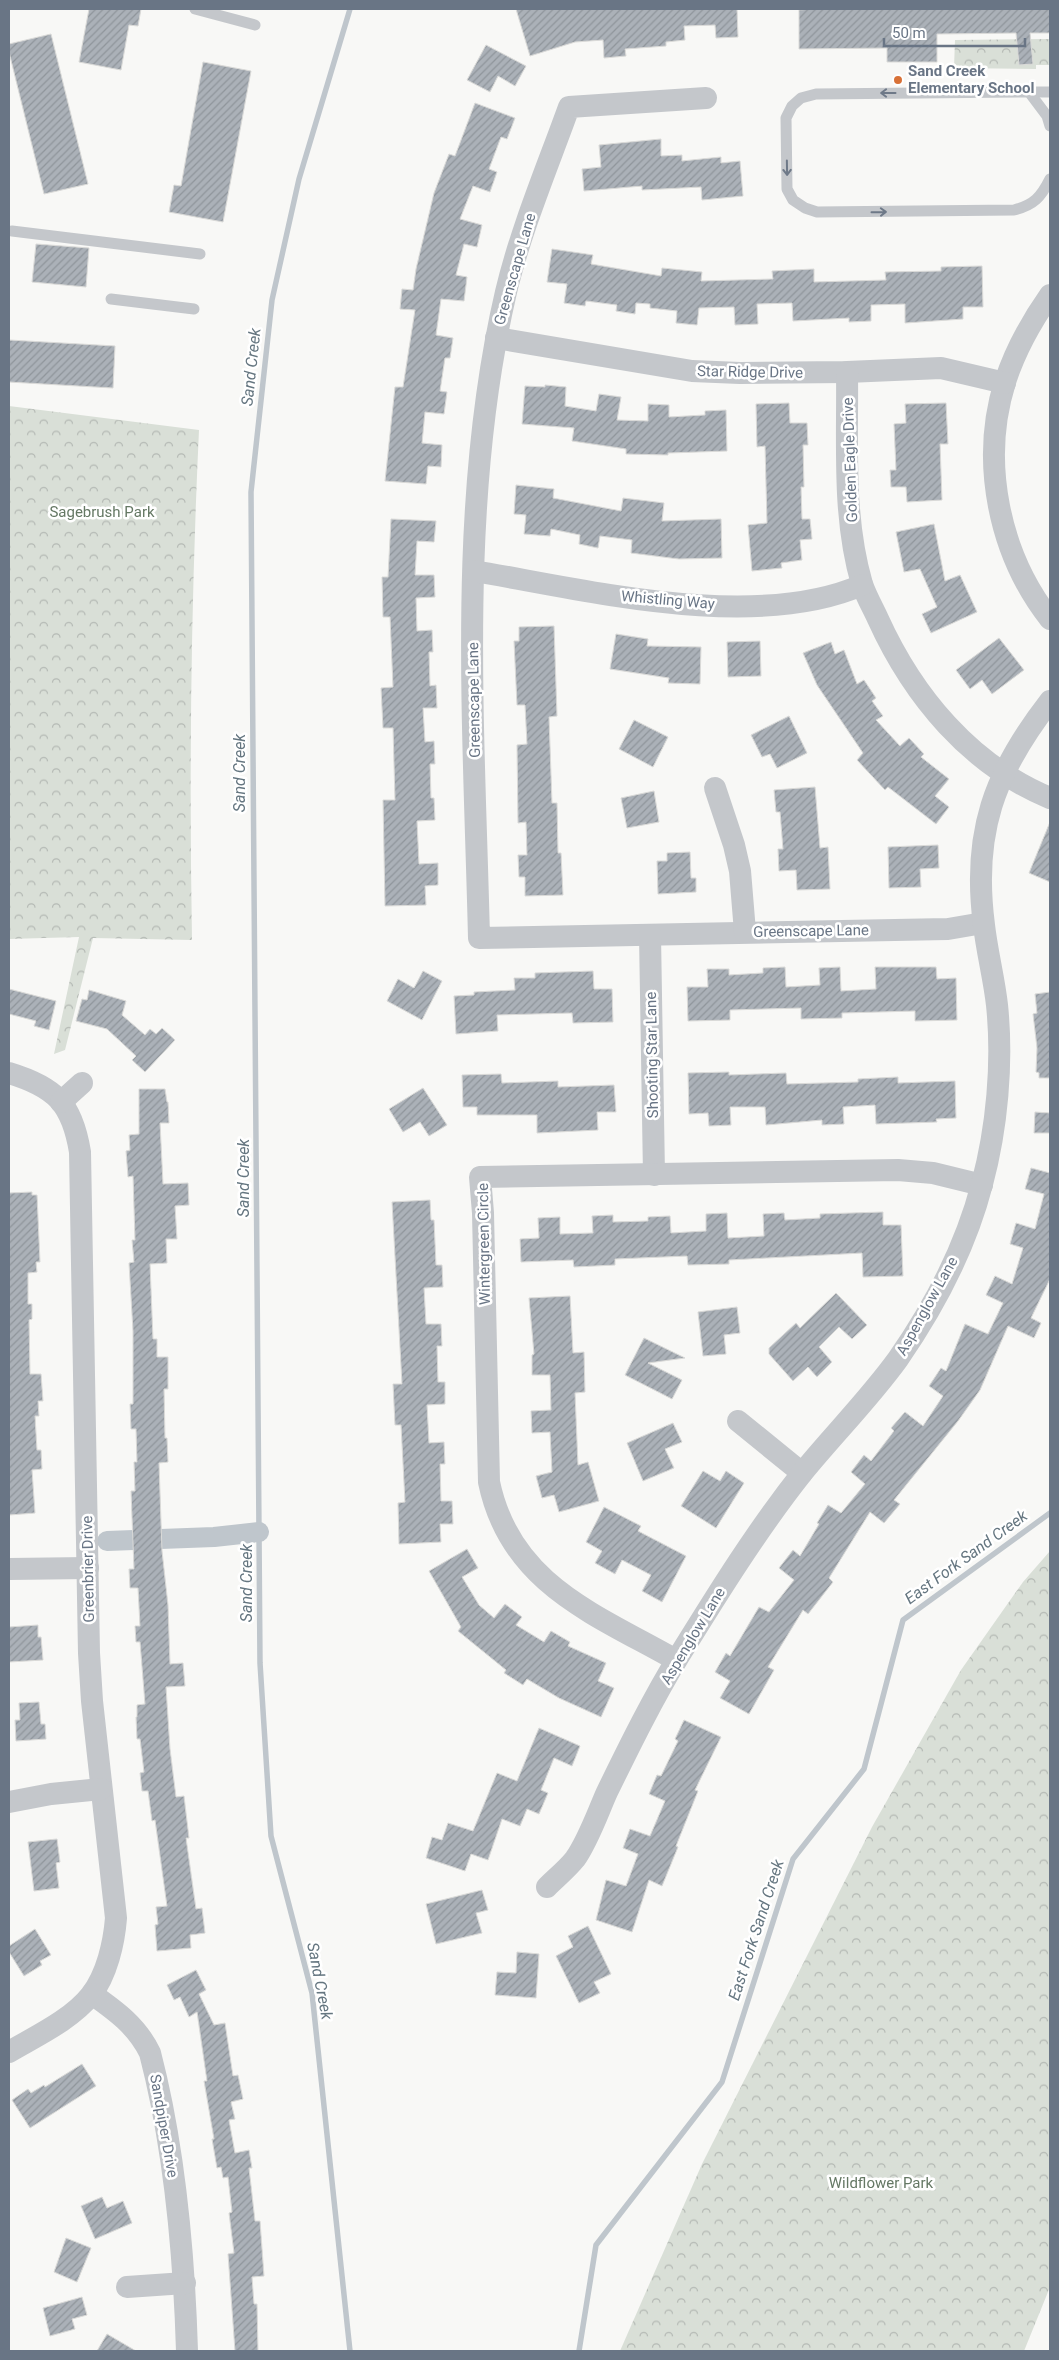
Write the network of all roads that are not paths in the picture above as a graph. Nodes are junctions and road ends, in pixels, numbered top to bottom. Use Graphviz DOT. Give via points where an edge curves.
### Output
graph roads {
  1 [pos="195,9"];
  2 [pos="255,25"];
  3 [pos="1029,92"];
  4 [pos="1050,92"];
  5 [pos="706,98"];
  6 [pos="1050,126"];
  7 [pos="1050,179"];
  8 [pos="12,231"];
  9 [pos="200,254"];
  10 [pos="1050,295"];
  11 [pos="111,300"];
  12 [pos="194,309"];
  13 [pos="496,338"];
  14 [pos="847,372"];
  15 [pos="1005,383"];
  16 [pos="474,571"];
  17 [pos="862,585"];
  18 [pos="1050,619"];
  19 [pos="1050,701"];
  20 [pos="1002,774"];
  21 [pos="716,788"];
  22 [pos="1050,798"];
  23 [pos="983,923"];
  24 [pos="745,932"];
  25 [pos="650,934"];
  26 [pos="9,1073"];
  27 [pos="82,1083"];
  28 [pos="61,1102"];
  29 [pos="654,1174"];
  30 [pos="982,1185"];
  31 [pos="738,1421"];
  32 [pos="802,1473"];
  33 [pos="88,1568"];
  34 [pos="9,1569"];
  35 [pos="676,1660"];
  36 [pos="101,1789"];
  37 [pos="9,1802"];
  38 [pos="547,1888"];
  39 [pos="92,1994"];
  40 [pos="9,2052"];
  41 [pos="185,2283"];
  42 [pos="127,2287"];
  43 [pos="187,2351"];
  1 -- 2 [label="lane"];
  3 -- 4 [label="lane"];
  3 -- 6 [label="lane" via="1047,116"];
  3 -- 7 [label="lane, one-way" via="829,93 801,98 786,118 788,189 794,200 818,212 1014,210 1029,207 1043,193"];
  5 -- 13 [label="street, Greenscape Lane" via="569,107 518,247"];
  8 -- 9 [label="lane"];
  10 -- 15 [label="street" via="1019,345"];
  11 -- 12 [label="lane"];
  13 -- 14 [label="street, Star Ridge Drive" via="692,371 740,374"];
  13 -- 16 [label="street, Greenscape Lane" via="482,437"];
  14 -- 15 [label="street, Star Ridge Drive" via="941,368"];
  14 -- 17 [label="street, Golden Eagle Drive" via="850,507"];
  15 -- 18 [label="street" via="994,463 998,502 1014,558 1027,585"];
  16 -- 17 [label="street, Whistling Way" via="630,598 707,605 784,604 826,598"];
  16 -- 25 [label="street, Greenscape Lane" via="479,938"];
  17 -- 20 [label="street, Golden Eagle Drive" via="890,644 924,699 953,733"];
  19 -- 20 [label="street, Aspenglow Lane"];
  20 -- 22 [label="street, Golden Eagle Drive"];
  20 -- 23 [label="street, Aspenglow Lane" via="984,829"];
  21 -- 24 [label="street" via="740,871"];
  23 -- 24 [label="street, Greenscape Lane" via="948,929"];
  23 -- 30 [label="street, Aspenglow Lane" via="997,1008 998,1049 995,1116"];
  24 -- 25 [label="street, Greenscape Lane"];
  25 -- 29 [label="street, Shooting Star Lane"];
  26 -- 28 [label="street, Greenbrier Drive" via="30,1079"];
  27 -- 28 [label="street"];
  28 -- 33 [label="street, Greenbrier Drive" via="76,1128 80,1152"];
  29 -- 30 [label="street, Wintergreen Circle" via="898,1170 933,1173"];
  29 -- 35 [label="street, Wintergreen Circle" via="480,1177 488,1482 493,1504 511,1542 525,1562 560,1593"];
  30 -- 32 [label="street, Aspenglow Lane" via="953,1261 918,1328 891,1368"];
  31 -- 32 [label="street"];
  32 -- 35 [label="street, Aspenglow Lane" via="745,1551"];
  33 -- 34 [label="street"];
  33 -- 36 [label="street, Greenbrier Drive" via="92,1701"];
  35 -- 38 [label="street, Aspenglow Lane" via="576,1857"];
  36 -- 37 [label="street"];
  36 -- 39 [label="street, Greenbrier Drive" via="116,1918 110,1953"];
  39 -- 40 [label="street, Greenbrier Drive" via="68,2015"];
  39 -- 41 [label="street, Sandpiper Drive" via="134,2026 150,2053 172,2165"];
  41 -- 42 [label="street"];
  41 -- 43 [label="street, Sandpiper Drive"];
}
